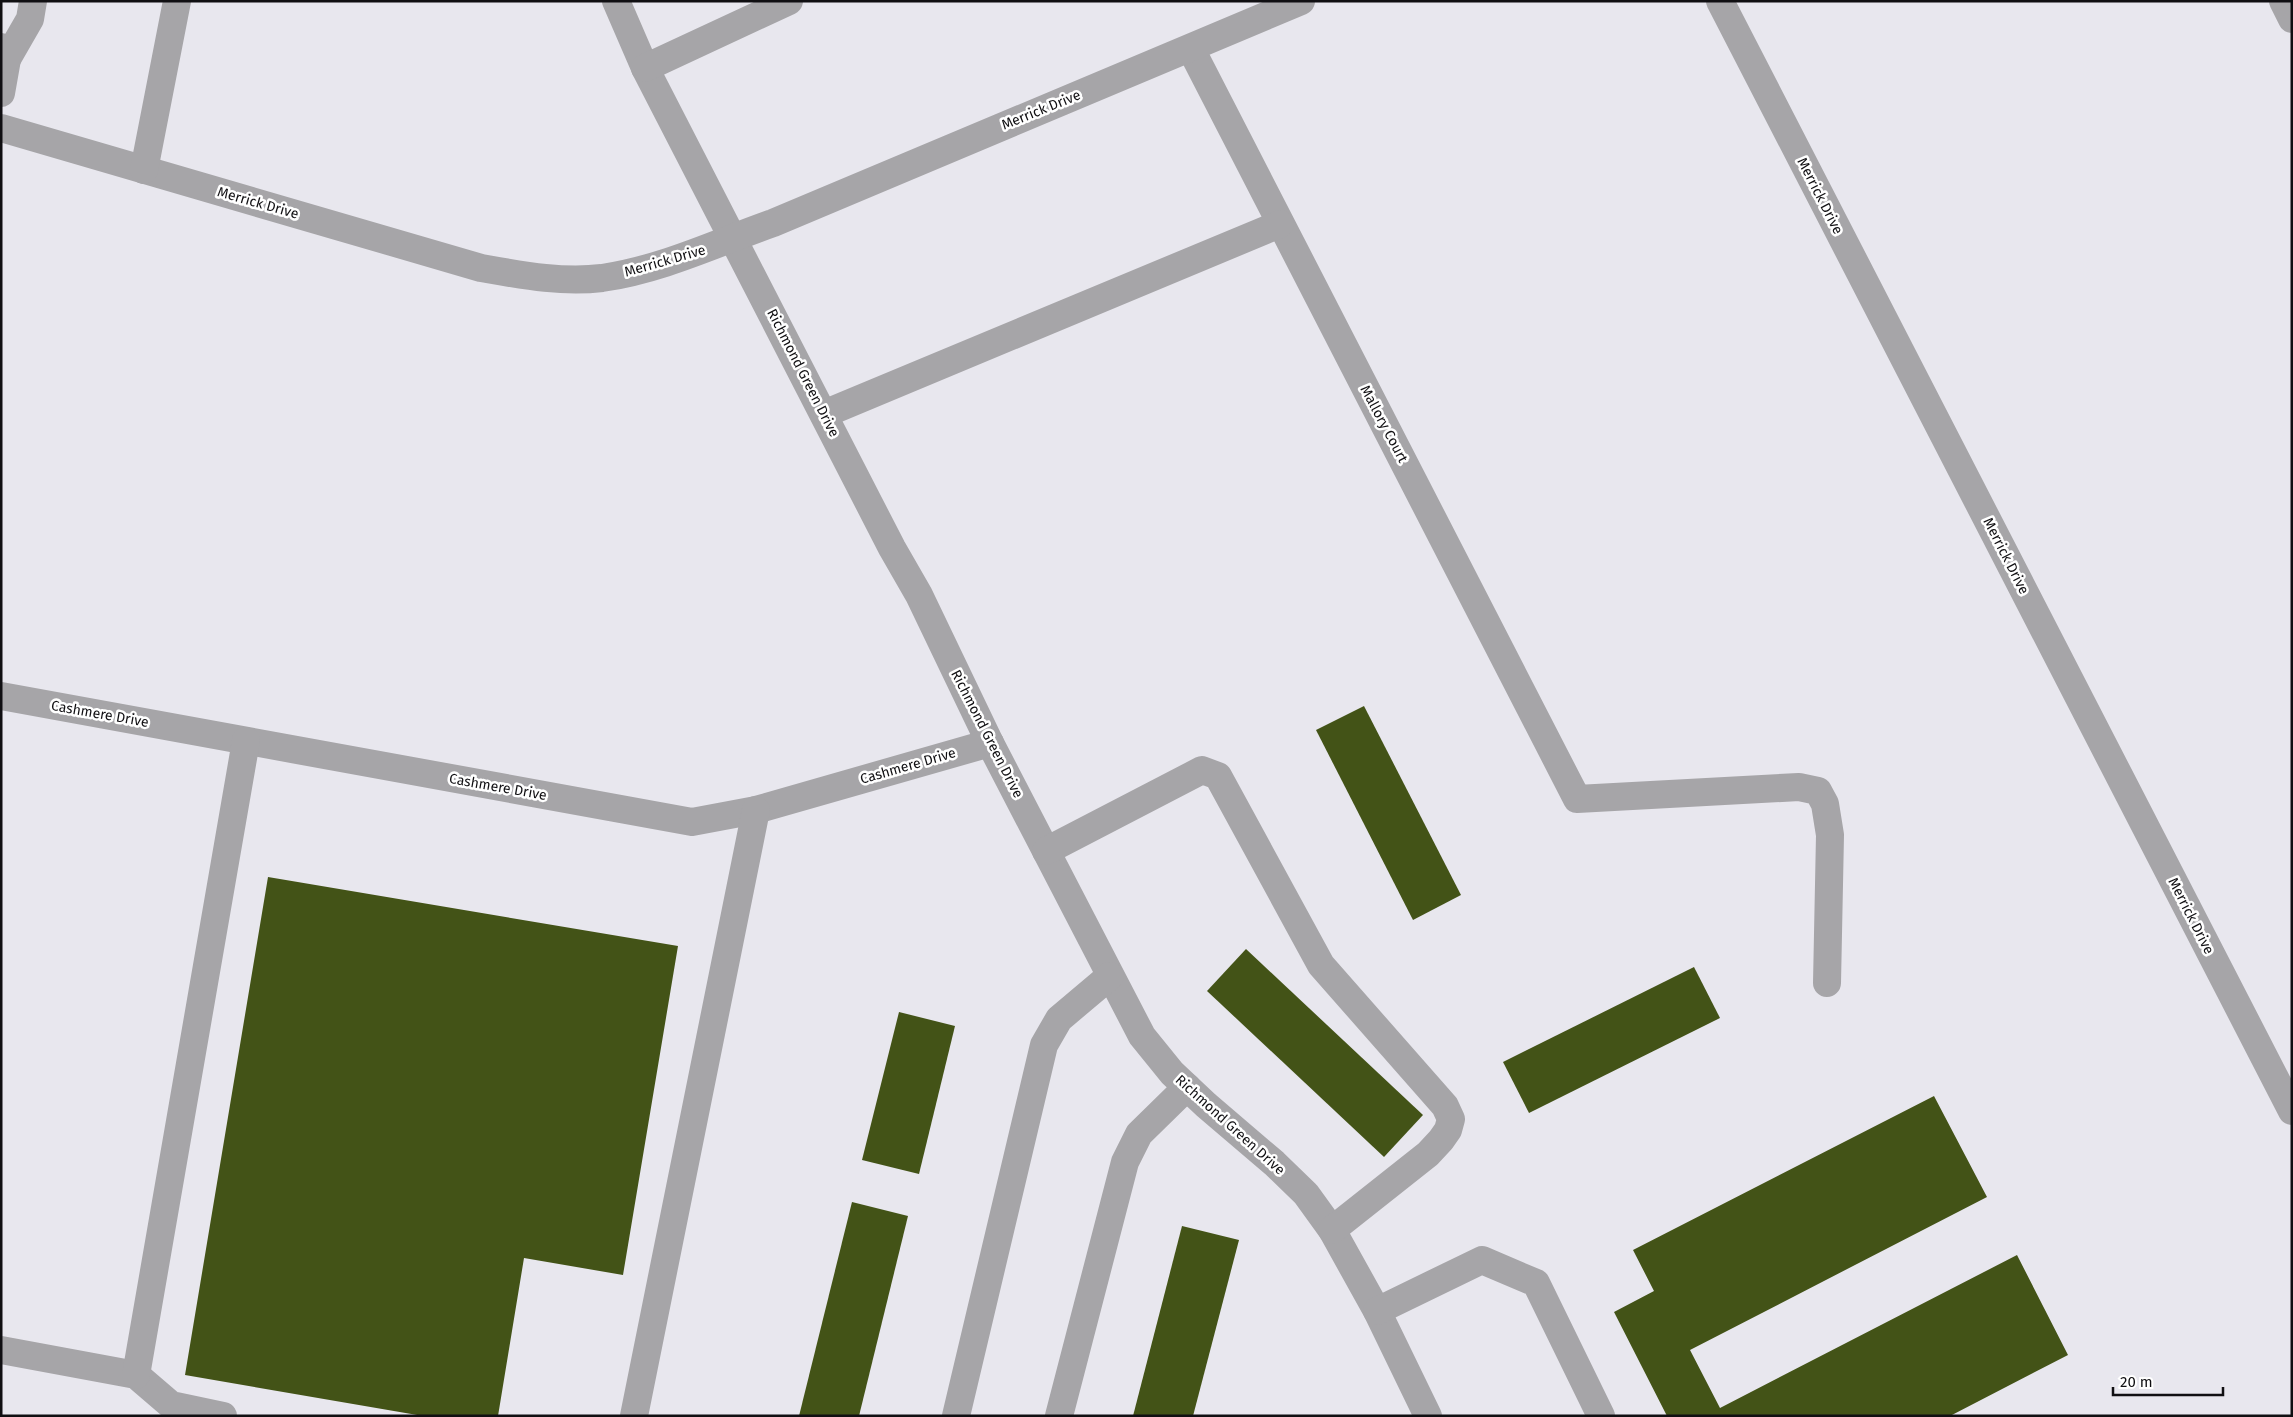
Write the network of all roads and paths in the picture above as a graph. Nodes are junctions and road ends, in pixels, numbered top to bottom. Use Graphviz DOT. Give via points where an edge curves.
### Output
graph roads {
  1 [pos="33,1"];
  2 [pos="177,1"];
  3 [pos="616,1"];
  4 [pos="790,1"];
  5 [pos="1301,1"];
  6 [pos="1720,1"];
  7 [pos="2283,1"];
  8 [pos="2292,19"];
  9 [pos="1191,48"];
  10 [pos="4,54"];
  11 [pos="645,68"];
  12 [pos="1,93"];
  13 [pos="1,128"];
  14 [pos="144,170"];
  15 [pos="1280,224"];
  16 [pos="732,238"];
  17 [pos="824,414"];
  18 [pos="1,696"];
  19 [pos="246,741"];
  20 [pos="990,743"];
  21 [pos="756,810"];
  22 [pos="1046,851"];
  23 [pos="1110,976"];
  24 [pos="1827,982"];
  25 [pos="1186,1086"];
  26 [pos="2292,1111"];
  27 [pos="1332,1230"];
  28 [pos="1377,1311"];
  29 [pos="1,1350"];
  30 [pos="136,1375"];
  31 [pos="223,1416"];
  32 [pos="634,1416"];
  33 [pos="956,1416"];
  34 [pos="1059,1416"];
  35 [pos="1428,1416"];
  36 [pos="1601,1416"];
  1 -- 10 [label="street" via="30,19"];
  2 -- 14 [label="street"];
  3 -- 11 [label="street, Richmond Green Drive"];
  4 -- 11 [label="street"];
  5 -- 9 [label="street, Merrick Drive"];
  6 -- 26 [label="street, Merrick Drive"];
  7 -- 8 [label="street"];
  9 -- 15 [label="street, Mallory Court"];
  9 -- 16 [label="street, Merrick Drive"];
  10 -- 12 [label="street"];
  11 -- 16 [label="street, Richmond Green Drive"];
  13 -- 14 [label="street, Merrick Drive"];
  14 -- 16 [label="street, Merrick Drive" via="481,268 542,279 602,278 621,274 660,265"];
  15 -- 17 [label="street"];
  15 -- 24 [label="street, Mallory Court" via="1577,799 1799,787 1818,791 1825,804 1830,835"];
  16 -- 17 [label="street, Richmond Green Drive"];
  17 -- 20 [label="street, Richmond Green Drive" via="919,596"];
  18 -- 19 [label="street, Cashmere Drive"];
  19 -- 21 [label="street, Cashmere Drive" via="692,822"];
  19 -- 30 [label="street"];
  20 -- 21 [label="street, Cashmere Drive"];
  20 -- 22 [label="street, Richmond Green Drive"];
  21 -- 32 [label="street"];
  22 -- 23 [label="street, Richmond Green Drive"];
  22 -- 27 [label="street" via="1202,770 1218,776 1322,965 1446,1106 1451,1119 1448,1130 1428,1154"];
  23 -- 25 [label="street, Richmond Green Drive" via="1142,1036"];
  23 -- 33 [label="street" via="1059,1018 1044,1045"];
  25 -- 27 [label="street, Richmond Green Drive" via="1306,1194"];
  25 -- 34 [label="street" via="1139,1134 1125,1162"];
  27 -- 28 [label="street, Richmond Green Drive"];
  28 -- 35 [label="street, Richmond Green Drive"];
  28 -- 36 [label="street" via="1482,1260 1536,1283"];
  29 -- 30 [label="street"];
  30 -- 31 [label="street" via="171,1405"];
}
